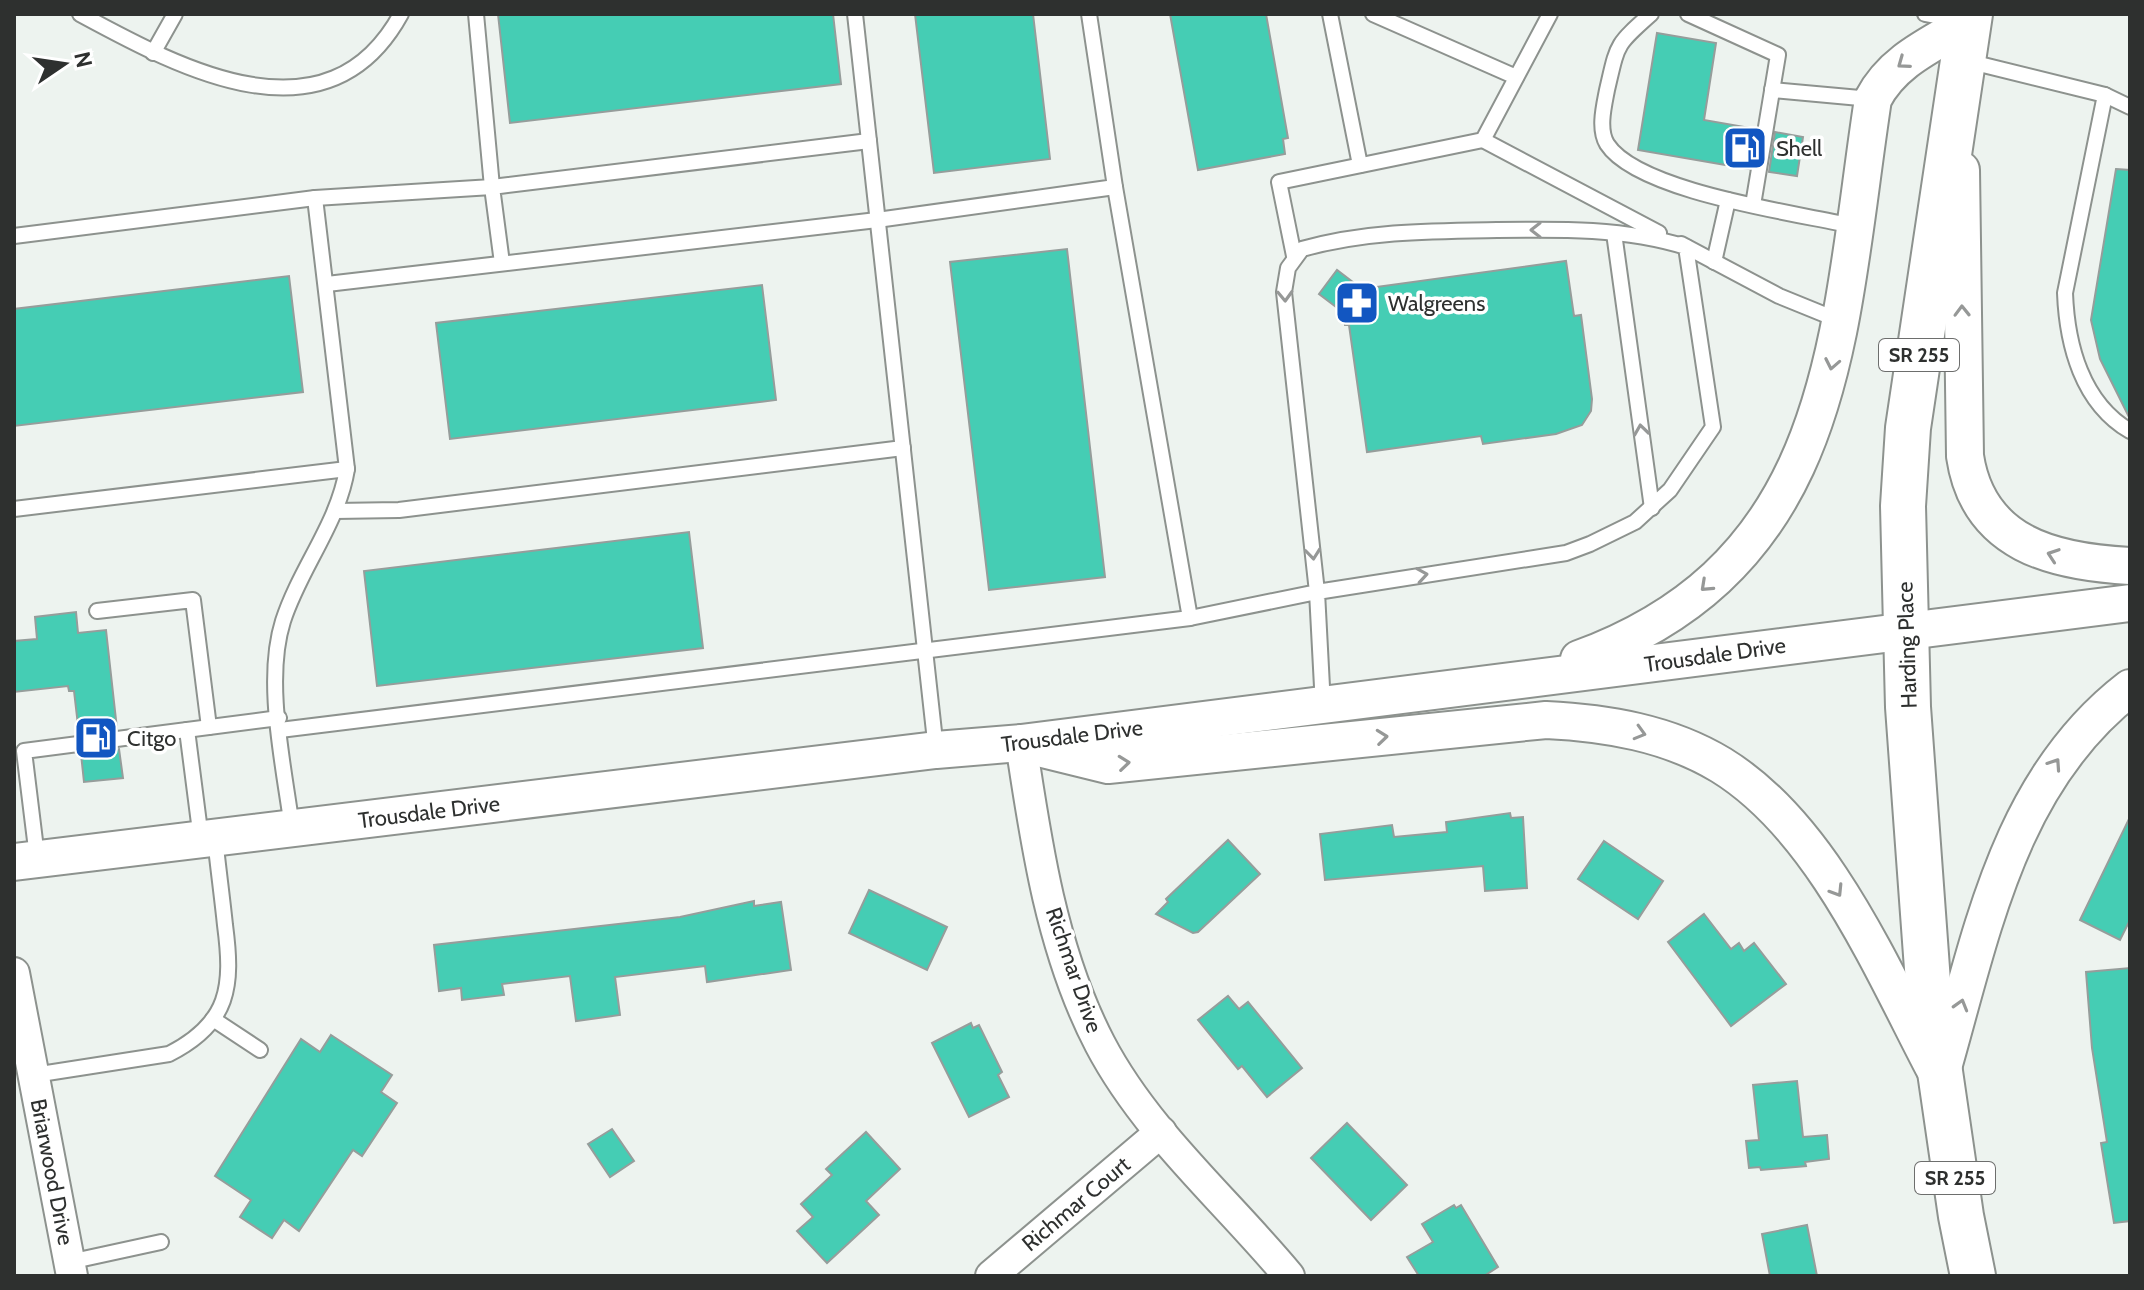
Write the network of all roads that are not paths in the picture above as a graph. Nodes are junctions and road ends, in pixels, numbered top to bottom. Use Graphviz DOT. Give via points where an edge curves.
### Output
graph roads {
  1 [pos="80,14"];
  2 [pos="175,14"];
  3 [pos="401,14"];
  4 [pos="476,14"];
  5 [pos="855,14"];
  6 [pos="1089,14"];
  7 [pos="1330,14"];
  8 [pos="1373,14"];
  9 [pos="1550,14"];
  10 [pos="1651,14"];
  11 [pos="1688,14"];
  12 [pos="1925,14"];
  13 [pos="1966,45"];
  14 [pos="153,53"];
  15 [pos="1516,77"];
  16 [pos="1772,90"];
  17 [pos="2105,95"];
  18 [pos="1873,99"];
  19 [pos="2130,107"];
  20 [pos="1483,140"];
  21 [pos="869,141"];
  22 [pos="1360,165"];
  23 [pos="492,187"];
  24 [pos="1115,187"];
  25 [pos="315,198"];
  26 [pos="1728,200"];
  27 [pos="1753,205"];
  28 [pos="877,220"];
  29 [pos="1853,226"];
  30 [pos="1614,233"];
  31 [pos="14,236"];
  32 [pos="1686,247"];
  33 [pos="1294,256"];
  34 [pos="1714,262"];
  35 [pos="502,263"];
  36 [pos="327,284"];
  37 [pos="1839,320"];
  38 [pos="2130,431"];
  39 [pos="903,448"];
  40 [pos="347,469"];
  41 [pos="1652,508"];
  42 [pos="14,509"];
  43 [pos="335,511"];
  44 [pos="2130,566"];
  45 [pos="1317,592"];
  46 [pos="2130,603"];
  47 [pos="97,611"];
  48 [pos="1190,618"];
  49 [pos="1906,629"];
  50 [pos="925,653"];
  51 [pos="1518,681"];
  52 [pos="2130,688"];
  53 [pos="1323,706"];
  54 [pos="280,724"];
  55 [pos="209,727"];
  56 [pos="187,730"];
  57 [pos="1021,743"];
  58 [pos="936,750"];
  59 [pos="292,828"];
  60 [pos="208,839"];
  61 [pos="26,861"];
  62 [pos="14,973"];
  63 [pos="213,1019"];
  64 [pos="260,1050"];
  65 [pos="34,1075"];
  66 [pos="1940,1080"];
  67 [pos="1161,1132"];
  68 [pos="161,1242"];
  69 [pos="71,1269"];
  70 [pos="991,1276"];
  71 [pos="1289,1276"];
  72 [pos="1973,1276"];
  1 -- 14 [label="lane"];
  2 -- 14 [label="lane"];
  3 -- 14 [label="lane" via="384,42 361,64 312,85 252,86 222,80"];
  4 -- 23 [label="lane"];
  5 -- 21 [label="lane"];
  6 -- 24 [label="lane"];
  7 -- 22 [label="lane"];
  8 -- 15 [label="lane"];
  9 -- 15 [label="lane"];
  10 -- 26 [label="lane" via="1618,43 1602,114 1605,142 1626,164"];
  11 -- 16 [label="lane" via="1778,55"];
  12 -- 13 [label="lane"];
  13 -- 17 [label="lane"];
  13 -- 18 [label="street, one-way" via="1901,63"];
  44 -- 13 [label="street, one-way" via="2088,564 2035,548 1996,524 1969,485 1963,387"];
  13 -- 49 [label="main road, Harding Place / SR 255" via="1908,428 1903,506"];
  15 -- 20 [label="lane"];
  16 -- 18 [label="lane"];
  16 -- 27 [label="lane"];
  17 -- 19 [label="lane"];
  17 -- 38 [label="lane" via="2065,315 2085,383 2107,413"];
  18 -- 29 [label="street"];
  20 -- 22 [label="lane"];
  20 -- 32 [label="lane"];
  21 -- 23 [label="lane"];
  21 -- 28 [label="lane"];
  22 -- 33 [label="lane" via="1279,182"];
  23 -- 25 [label="lane"];
  23 -- 35 [label="lane"];
  24 -- 28 [label="lane"];
  24 -- 48 [label="lane"];
  25 -- 31 [label="lane"];
  25 -- 36 [label="lane"];
  26 -- 27 [label="lane"];
  26 -- 34 [label="lane"];
  27 -- 29 [label="lane"];
  28 -- 35 [label="lane"];
  28 -- 39 [label="lane"];
  29 -- 37 [label="street"];
  30 -- 32 [label="lane" via="1646,235"];
  30 -- 33 [label="lane, one-way" via="1369,234 1302,249"];
  41 -- 30 [label="lane, one-way"];
  32 -- 34 [label="lane"];
  32 -- 41 [label="lane" via="1713,427"];
  33 -- 45 [label="lane, one-way" via="1284,292"];
  34 -- 37 [label="lane"];
  35 -- 36 [label="lane"];
  36 -- 40 [label="lane"];
  37 -- 51 [label="street, one-way" via="1833,367 1812,436 1768,519 1742,551 1703,590 1648,629"];
  39 -- 43 [label="lane" via="399,510"];
  39 -- 50 [label="lane"];
  40 -- 42 [label="lane"];
  40 -- 43 [label="lane"];
  45 -- 41 [label="lane, one-way" via="1566,553 1608,537"];
  43 -- 54 [label="lane" via="283,621 275,664"];
  45 -- 48 [label="lane"];
  45 -- 53 [label="lane"];
  46 -- 49 [label="street, Trousdale Drive"];
  47 -- 55 [label="lane" via="193,600"];
  48 -- 50 [label="lane"];
  49 -- 51 [label="street, Trousdale Drive"];
  49 -- 66 [label="main road, Harding Place / SR 255" via="1914,806"];
  50 -- 54 [label="lane"];
  50 -- 58 [label="lane"];
  51 -- 53 [label="street, Trousdale Drive"];
  66 -- 52 [label="street, one-way" via="1988,910 2027,810 2062,753"];
  53 -- 57 [label="street, Trousdale Drive"];
  54 -- 55 [label="lane"];
  54 -- 59 [label="lane"];
  55 -- 56 [label="lane"];
  56 -- 60 [label="lane"];
  56 -- 61 [label="lane" via="24,751"];
  57 -- 58 [label="street, Trousdale Drive"];
  57 -- 66 [label="street, one-way" via="1108,765 1546,720 1605,723 1670,742 1740,777 1812,856 1880,965"];
  57 -- 67 [label="street, Richmar Drive" via="1047,891 1082,1005 1100,1046"];
  58 -- 59 [label="street, Trousdale Drive"];
  59 -- 60 [label="street, Trousdale Drive"];
  60 -- 61 [label="street, Trousdale Drive"];
  60 -- 63 [label="lane" via="230,965 227,993"];
  62 -- 65 [label="street, Briarwood Drive"];
  63 -- 64 [label="lane"];
  63 -- 65 [label="lane" via="187,1045 169,1054"];
  65 -- 69 [label="street, Briarwood Drive"];
  66 -- 72 [label="main road, Harding Place / SR 255"];
  67 -- 70 [label="street, Richmar Court"];
  67 -- 71 [label="street, Richmar Drive"];
  68 -- 69 [label="lane"];
}
